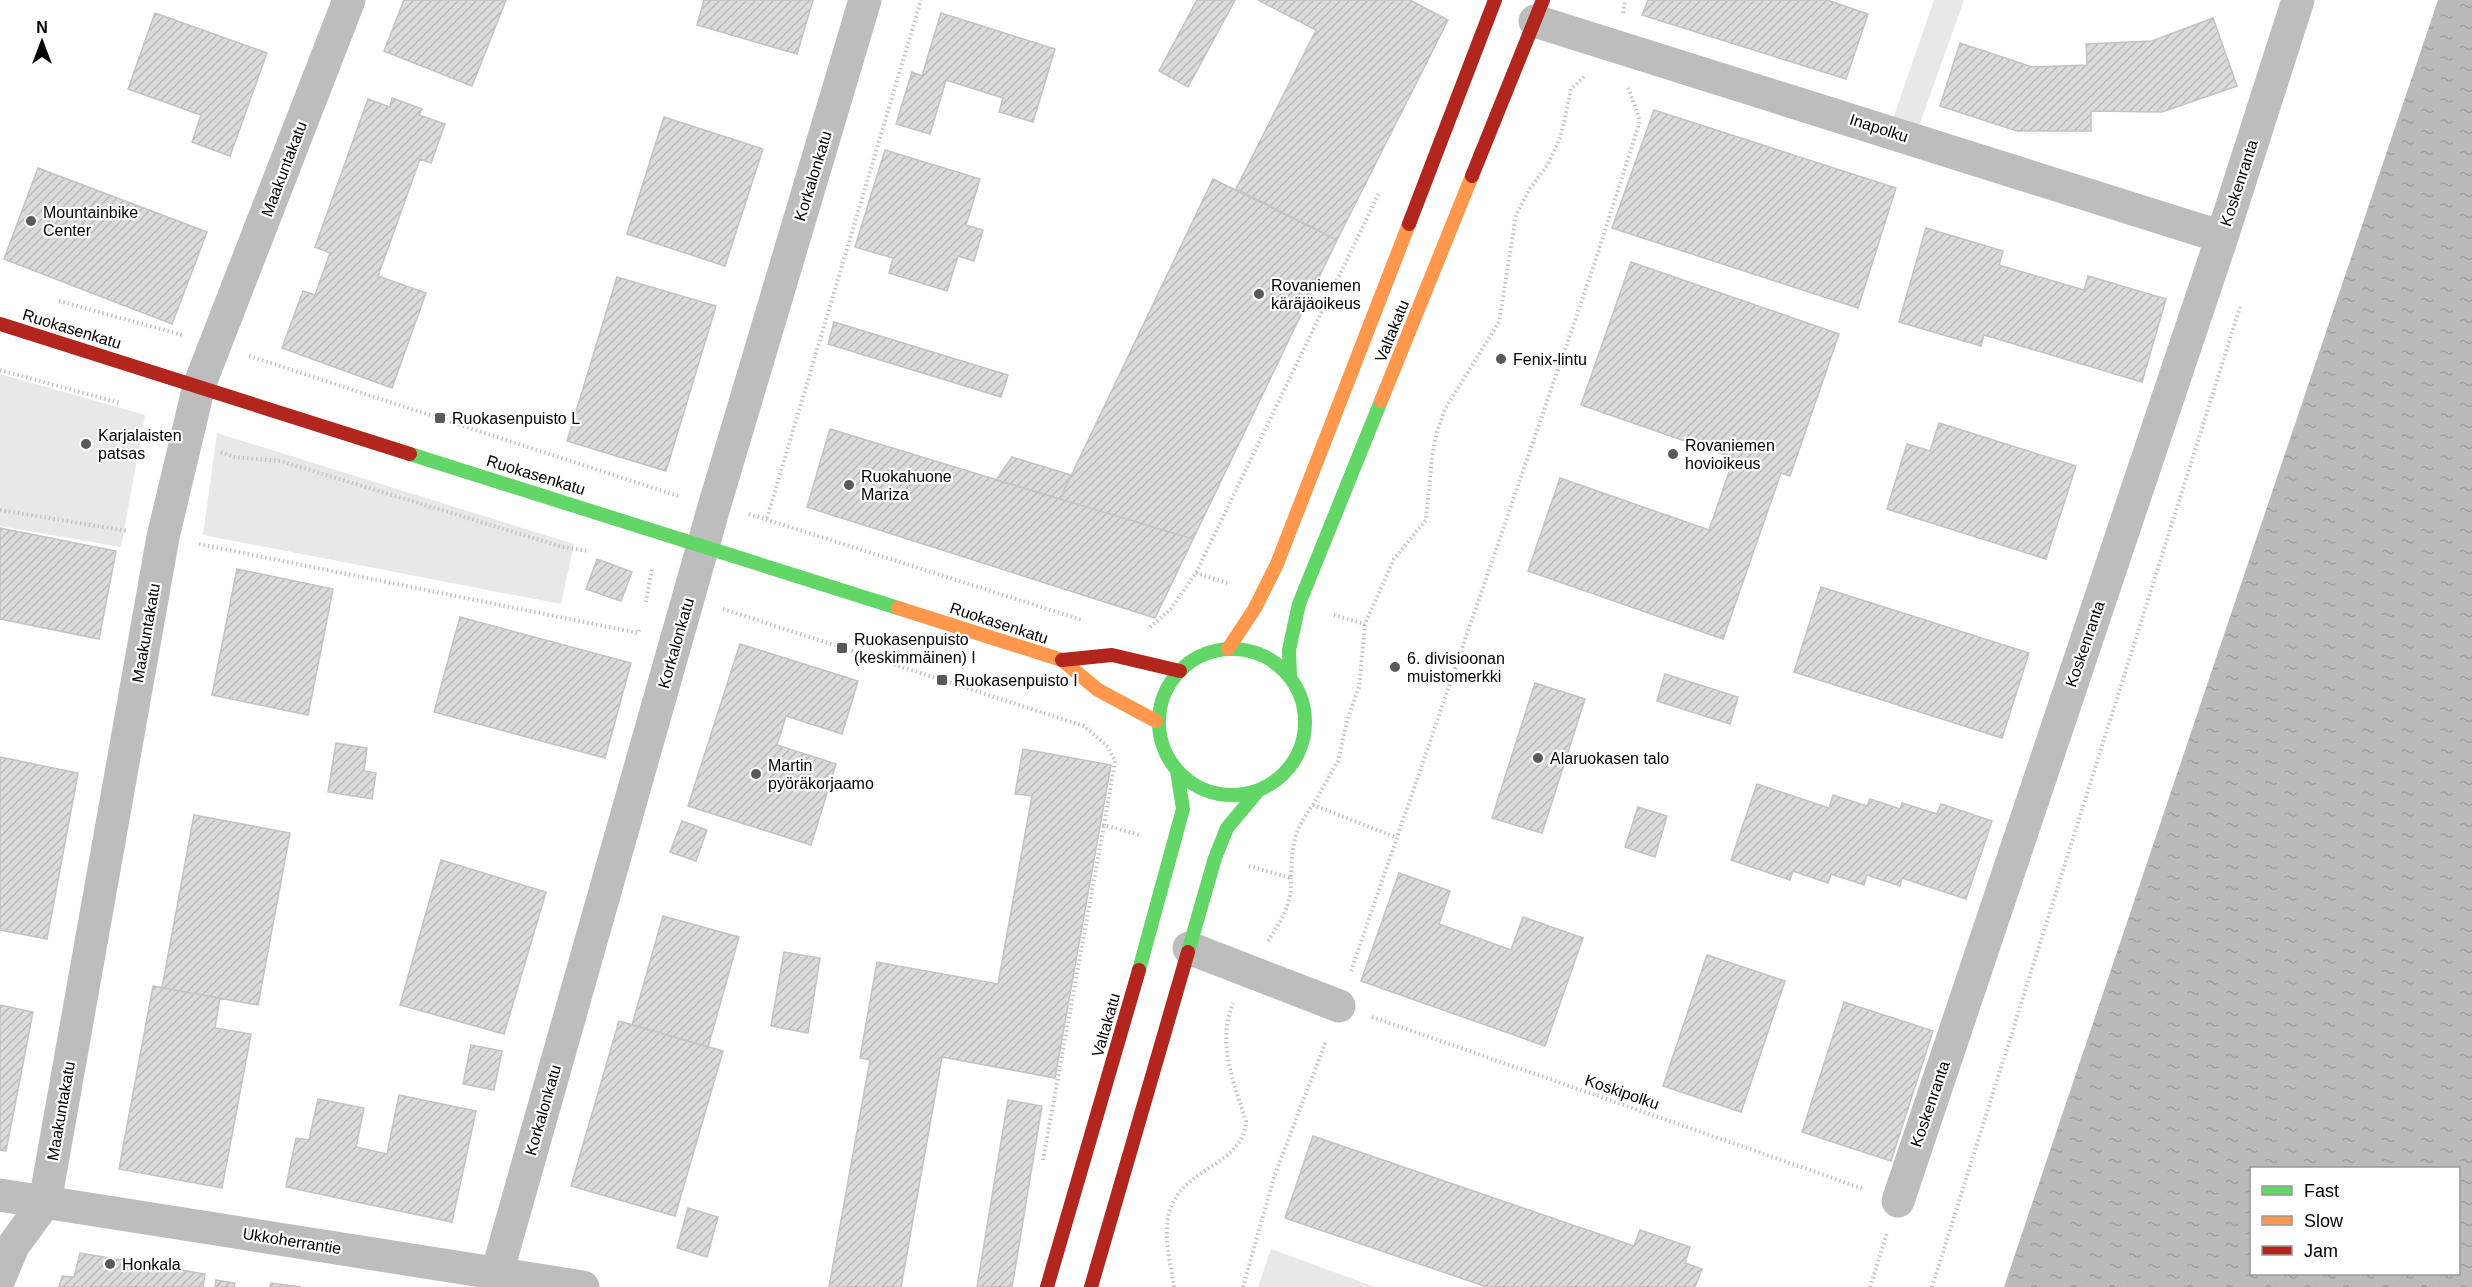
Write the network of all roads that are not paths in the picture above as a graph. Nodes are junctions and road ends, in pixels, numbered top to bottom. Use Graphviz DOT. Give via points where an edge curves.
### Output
graph roads {
  1 [pos="349,0"];
  2 [pos="866,0"];
  3 [pos="1495,0"];
  4 [pos="2298,0"];
  5 [pos="1539,10"];
  6 [pos="2222,237"];
  7 [pos="0,324"];
  8 [pos="199,386"];
  9 [pos="703,547"];
  10 [pos="1228,649"];
  11 [pos="1062,660"];
  12 [pos="1180,671"];
  13 [pos="1290,677"];
  14 [pos="1156,721"];
  15 [pos="1177,771"];
  16 [pos="1258,791"];
  17 [pos="1189,948"];
  18 [pos="1339,1006"];
  19 [pos="0,1195"];
  20 [pos="1898,1201"];
  21 [pos="45,1202"];
  22 [pos="0,1277"];
  23 [pos="495,1281"];
  24 [pos="584,1287"];
  25 [pos="1047,1287"];
  26 [pos="1091,1287"];
  1 -- 8 [label="street, Maakuntakatu"];
  2 -- 9 [label="street, Korkalonkatu"];
  3 -- 10 [label="street, Valtakatu" via="1277,564 1246,626"];
  4 -- 6 [label="street, Koskenranta"];
  5 -- 6 [label="street, Inapolku" via="1616,44"];
  5 -- 13 [label="street, Valtakatu" via="1299,604 1289,650"];
  6 -- 20 [label="street, Koskenranta"];
  7 -- 8 [label="street, Ruokasenkatu"];
  8 -- 9 [label="street, Ruokasenkatu"];
  8 -- 21 [label="street, Maakuntakatu" via="164,537"];
  9 -- 11 [label="street, Ruokasenkatu"];
  9 -- 23 [label="street, Korkalonkatu"];
  10 -- 12 [label="street" via="1205,655"];
  10 -- 13 [label="street" via="1263,656"];
  11 -- 12 [label="street, Ruokasenkatu" via="1112,655"];
  11 -- 14 [label="street, Ruokasenkatu" via="1098,690"];
  12 -- 14 [label="street" via="1163,693"];
  13 -- 16 [label="street" via="1302,698 1306,717 1300,753 1283,774"];
  14 -- 15 [label="street" via="1158,736"];
  15 -- 16 [label="street" via="1197,786 1230,792"];
  15 -- 25 [label="street, Valtakatu" via="1183,809 1175,846"];
  16 -- 17 [label="street" via="1227,828"];
  17 -- 18 [label="street"];
  17 -- 26 [label="street"];
  19 -- 21 [label="street, Ukkoherrantie"];
  21 -- 22 [label="street, Maakuntakatu" via="13,1246"];
  21 -- 23 [label="street, Ukkoherrantie"];
  23 -- 24 [label="street, Ukkoherrantie"];
}
